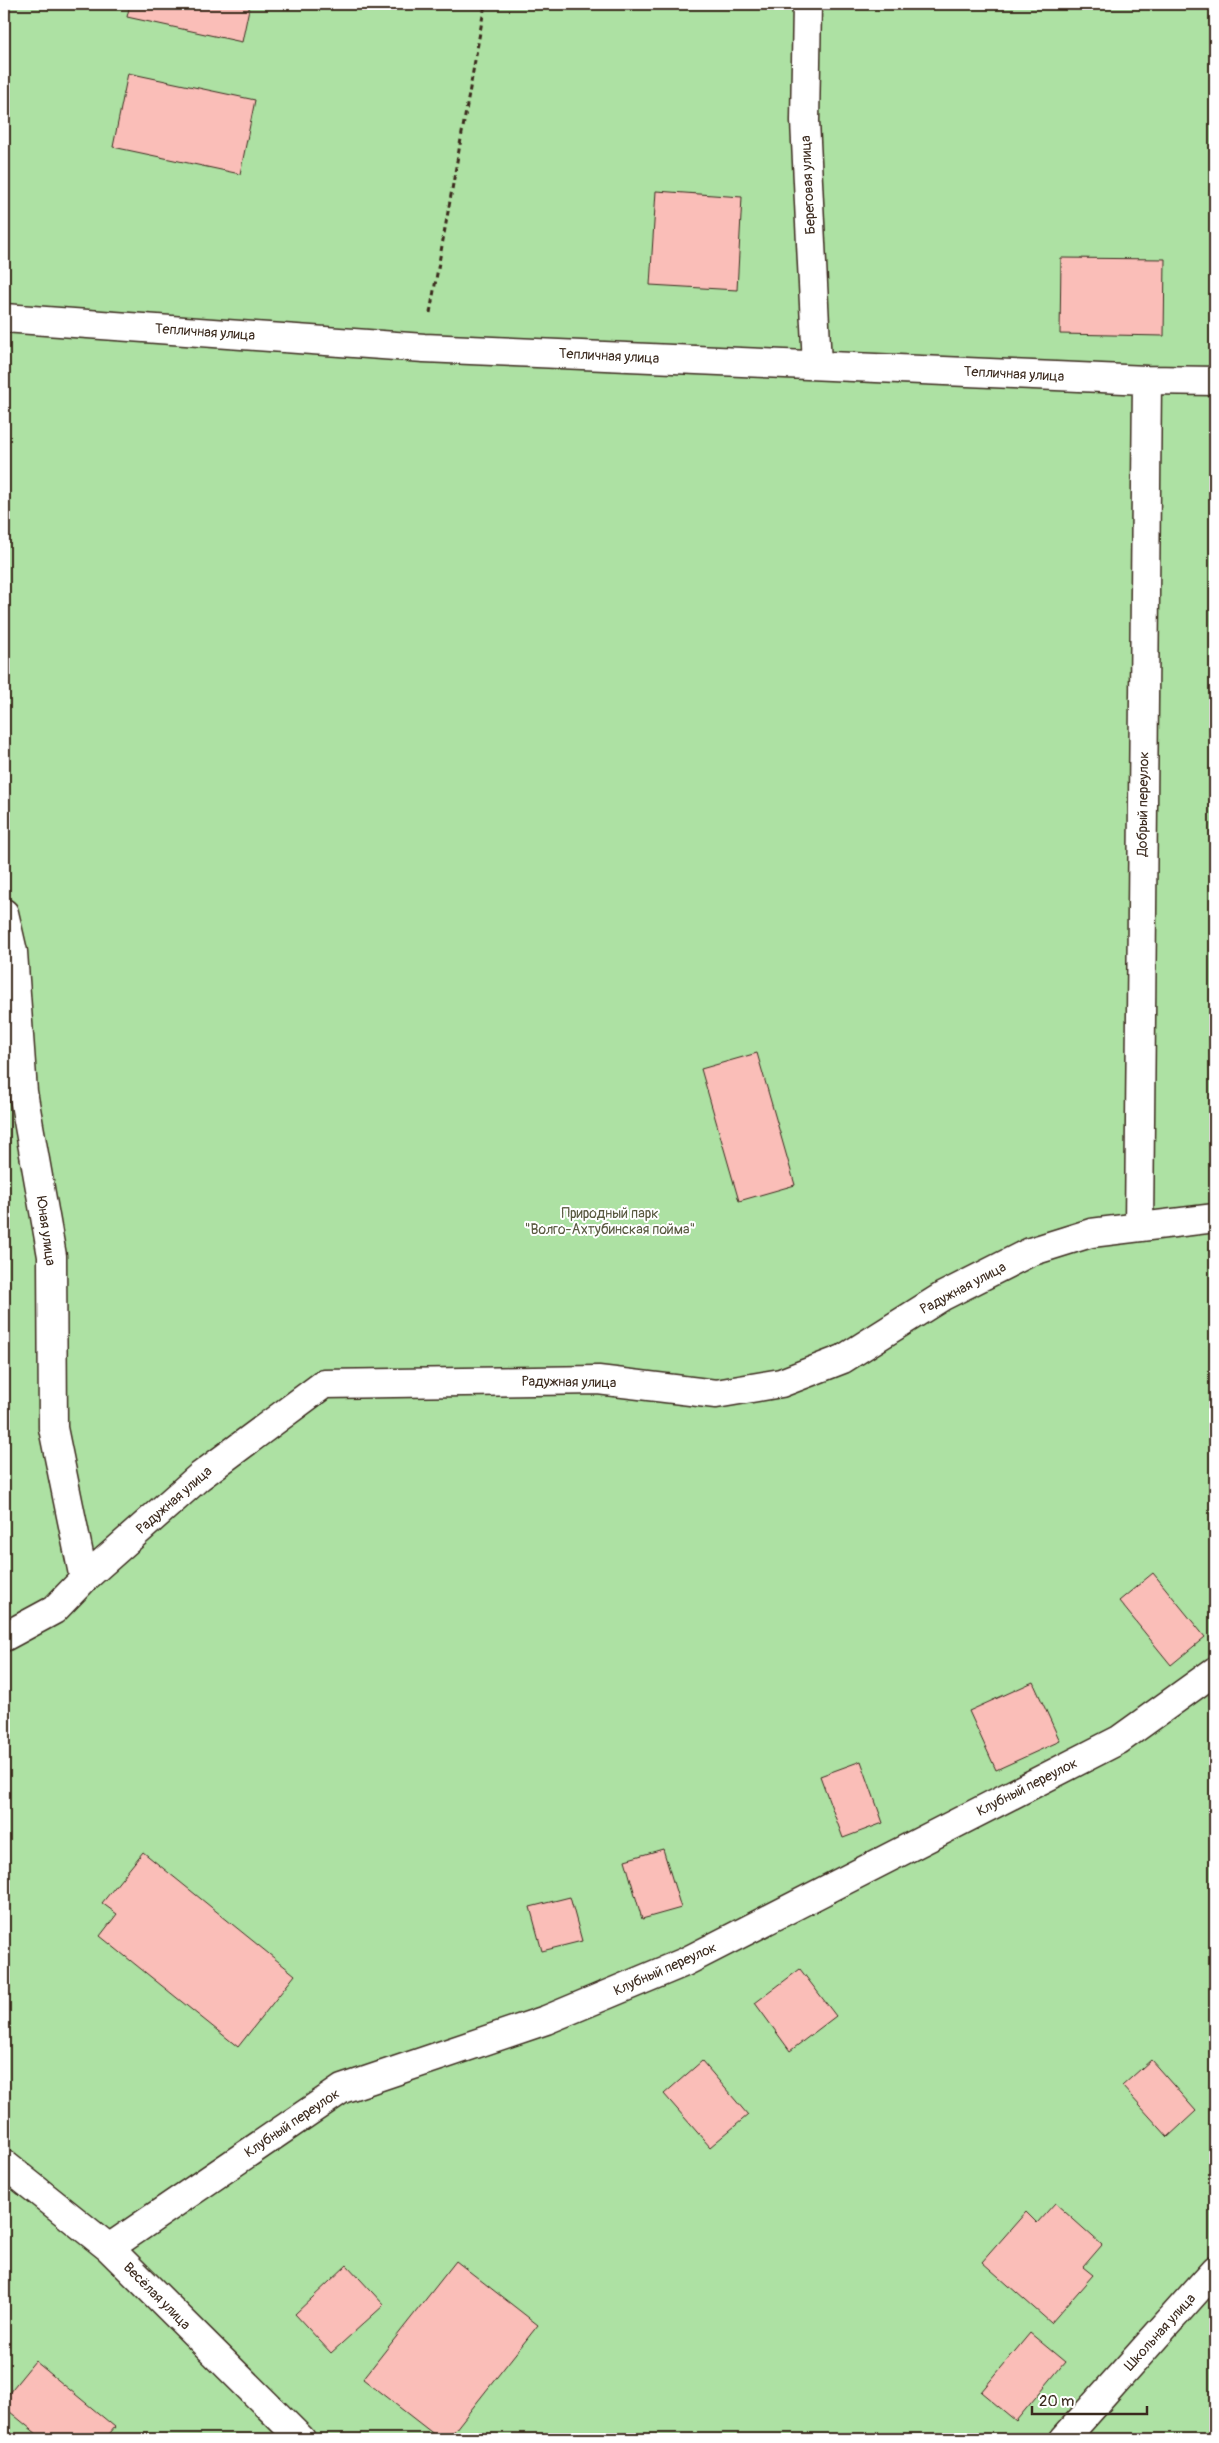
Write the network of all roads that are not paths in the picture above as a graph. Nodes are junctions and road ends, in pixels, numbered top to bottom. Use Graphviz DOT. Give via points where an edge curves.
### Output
graph roads {
  1 [pos="807,4"];
  2 [pos="4,318"];
  3 [pos="817,365"];
  4 [pos="1147,380"];
  5 [pos="1215,381"];
  6 [pos="4,913"];
  7 [pos="1215,1218"];
  8 [pos="1139,1227"];
  9 [pos="84,1579"];
  10 [pos="4,1637"];
  11 [pos="1215,1671"];
  12 [pos="4,2164"];
  13 [pos="109,2248"];
  14 [pos="1215,2270"];
  15 [pos="301,2439"];
  16 [pos="1064,2439"];
  1 -- 3 [label="street, Береговая улица" via="805,121"];
  2 -- 3 [label="street, Тепличная улица" via="424,348"];
  3 -- 4 [label="street, Тепличная улица"];
  4 -- 5 [label="street, Тепличная улица"];
  4 -- 8 [label="street, Добрый переулок"];
  6 -- 9 [label="street, Юная улица" via="12,952 23,1092 52,1256 53,1428"];
  7 -- 8 [label="street, Радужная улица"];
  8 -- 9 [label="street, Радужная улица" via="1090,1233 1030,1252 943,1296 844,1359 781,1383 716,1394 598,1380 324,1384 199,1477"];
  9 -- 10 [label="street, Радужная улица" via="54,1610"];
  11 -- 13 [label="street, Клубный переулок" via="1119,1740 685,1962 546,2020 342,2089"];
  12 -- 13 [label="street, Весёлая улица"];
  13 -- 15 [label="street, Весёлая улица"];
  14 -- 16 [label="street, Школьная улица"];
}
